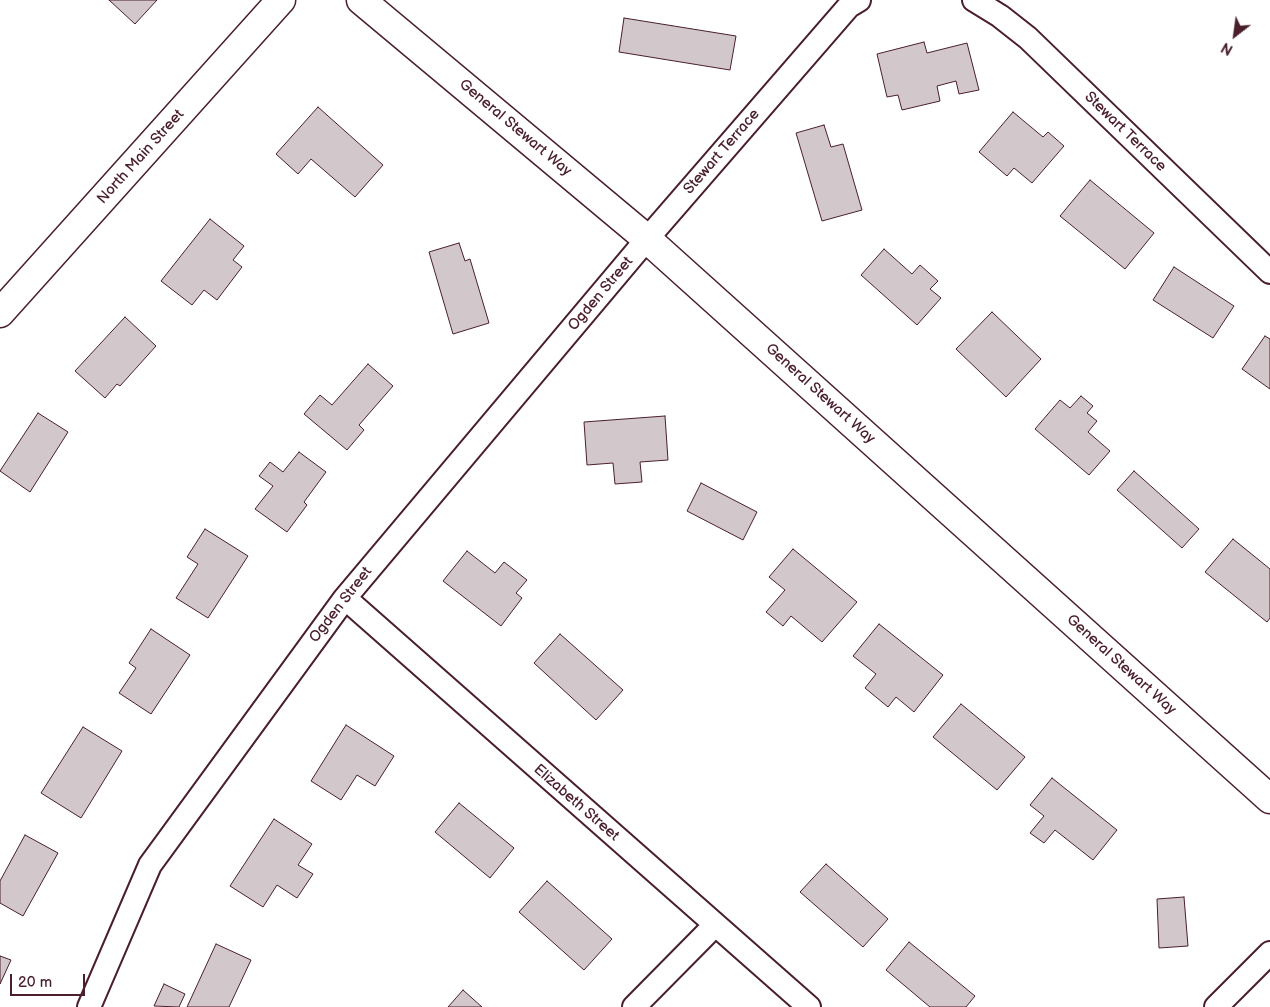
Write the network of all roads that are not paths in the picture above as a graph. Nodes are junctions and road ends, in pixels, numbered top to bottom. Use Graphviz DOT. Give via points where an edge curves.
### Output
graph roads {
  1 [pos="281,0"];
  2 [pos="361,0"];
  3 [pos="859,0"];
  4 [pos="974,0"];
  5 [pos="647,239"];
  6 [pos="1270,272"];
  7 [pos="0,313"];
  8 [pos="345,598"];
  9 [pos="1270,799"];
  10 [pos="715,925"];
  11 [pos="1270,953"];
  12 [pos="89,1007"];
  13 [pos="634,1007"];
  14 [pos="809,1007"];
  15 [pos="1216,1007"];
  1 -- 7 [label="main road, North Main Street"];
  2 -- 5 [label="main road, General Stewart Way"];
  3 -- 5 [label="street, Stewart Terrace" via="849,6"];
  4 -- 6 [label="street, Stewart Terrace" via="1028,38"];
  5 -- 8 [label="street, Ogden Street"];
  5 -- 9 [label="main road, General Stewart Way"];
  8 -- 10 [label="street, Elizabeth Street"];
  8 -- 12 [label="street, Ogden Street" via="150,865"];
  10 -- 13 [label="street"];
  10 -- 14 [label="street, Elizabeth Street"];
  11 -- 15 [label="street"];
}
